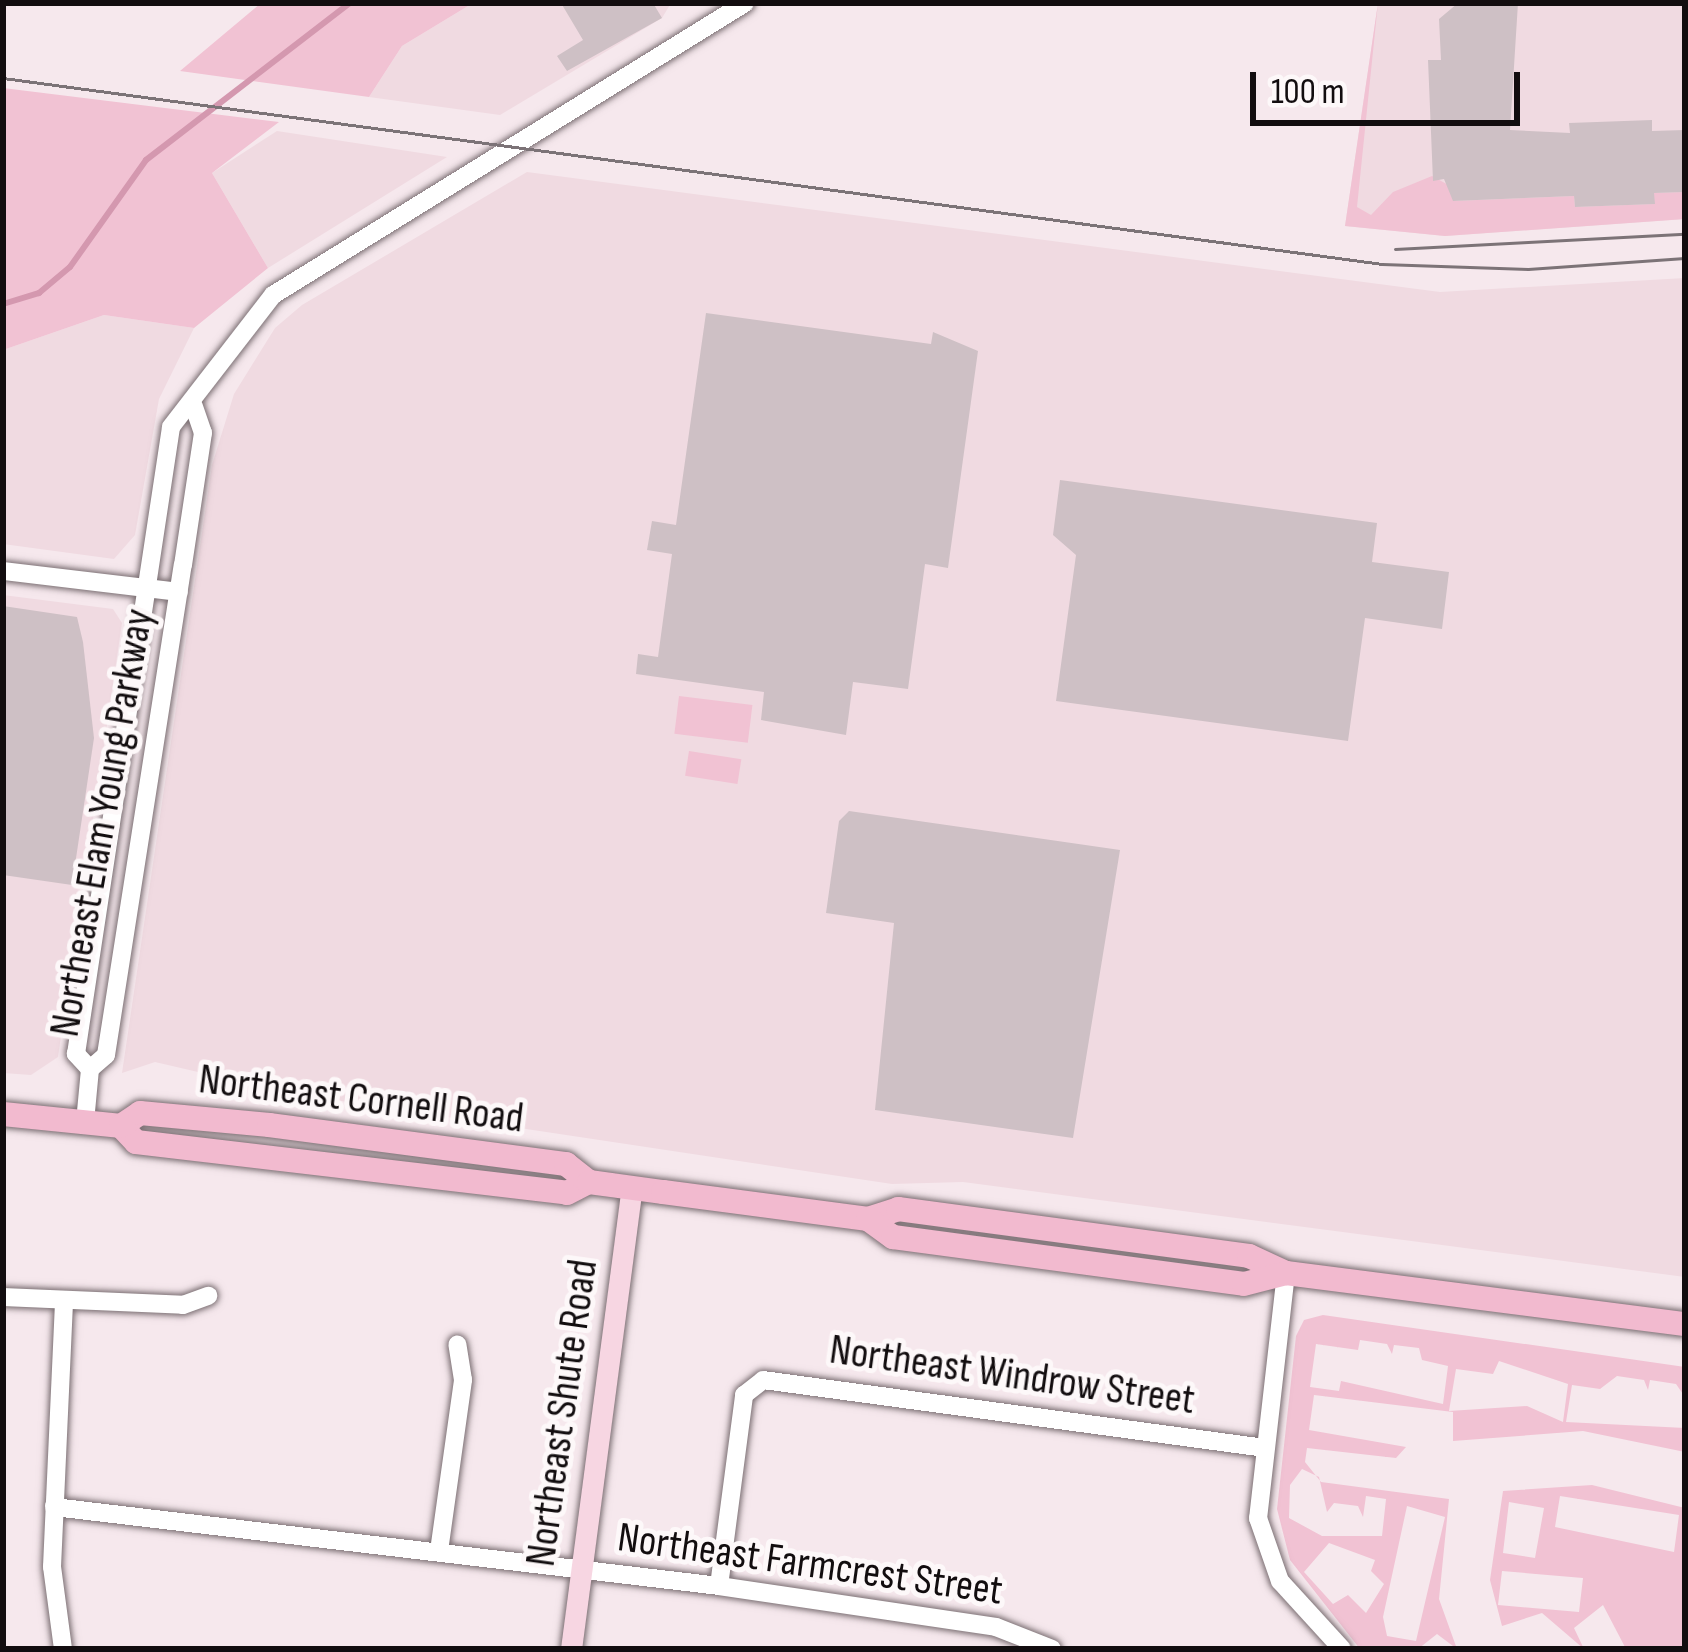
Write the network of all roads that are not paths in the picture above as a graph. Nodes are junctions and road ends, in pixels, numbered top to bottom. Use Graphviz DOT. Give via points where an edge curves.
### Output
graph roads {
  1 [pos="701,3"];
  2 [pos="745,3"];
  3 [pos="712,23"];
  4 [pos="194,407"];
  5 [pos="3,571"];
  6 [pos="147,588"];
  7 [pos="179,592"];
  8 [pos="90,1069"];
  9 [pos="3,1114"];
  10 [pos="85,1122"];
  11 [pos="632,1187"];
  12 [pos="1286,1274"];
  13 [pos="208,1296"];
  14 [pos="3,1297"];
  15 [pos="64,1301"];
  16 [pos="1685,1324"];
  17 [pos="458,1344"];
  18 [pos="1265,1448"];
  19 [pos="54,1507"];
  20 [pos="439,1551"];
  21 [pos="582,1568"];
  22 [pos="719,1586"];
  23 [pos="63,1649"];
  24 [pos="571,1649"];
  25 [pos="1052,1649"];
  26 [pos="1342,1649"];
  1 -- 3 [label="street"];
  2 -- 3 [label="street, Northeast Elam Young Parkway"];
  3 -- 4 [label="street, Northeast Elam Young Parkway" via="273,295 228,343"];
  4 -- 6 [label="street, Northeast Elam Young Parkway" via="171,427"];
  4 -- 7 [label="street, Northeast Elam Young Parkway" via="203,433"];
  5 -- 6 [label="street"];
  6 -- 7 [label="street"];
  6 -- 8 [label="street, Northeast Elam Young Parkway" via="76,1054"];
  7 -- 8 [label="street, Northeast Elam Young Parkway" via="106,1055"];
  8 -- 10 [label="street"];
  9 -- 10 [label="highway, Northeast Cornell Road"];
  10 -- 11 [label="highway, Northeast Cornell Road" via="122,1126 136,1142 567,1193 589,1182"];
  11 -- 12 [label="highway, Northeast Cornell Road" via="868,1219 898,1209 1250,1256"];
  11 -- 21 [label="main road, Northeast Shute Road"];
  12 -- 16 [label="highway, Northeast Cornell Road"];
  12 -- 18 [label="street"];
  13 -- 15 [label="street" via="183,1305"];
  14 -- 15 [label="street"];
  15 -- 19 [label="street"];
  17 -- 20 [label="street" via="463,1380"];
  18 -- 22 [label="street, Northeast Windrow Street" via="749,1383"];
  18 -- 26 [label="street" via="1258,1518 1280,1581"];
  19 -- 20 [label="street, Northeast Farmcrest Street"];
  19 -- 23 [label="street" via="52,1606"];
  20 -- 21 [label="street, Northeast Farmcrest Street"];
  21 -- 22 [label="street, Northeast Farmcrest Street"];
  21 -- 24 [label="main road, Northeast Shute Road"];
  22 -- 25 [label="street, Northeast Farmcrest Street" via="996,1627"];
}
